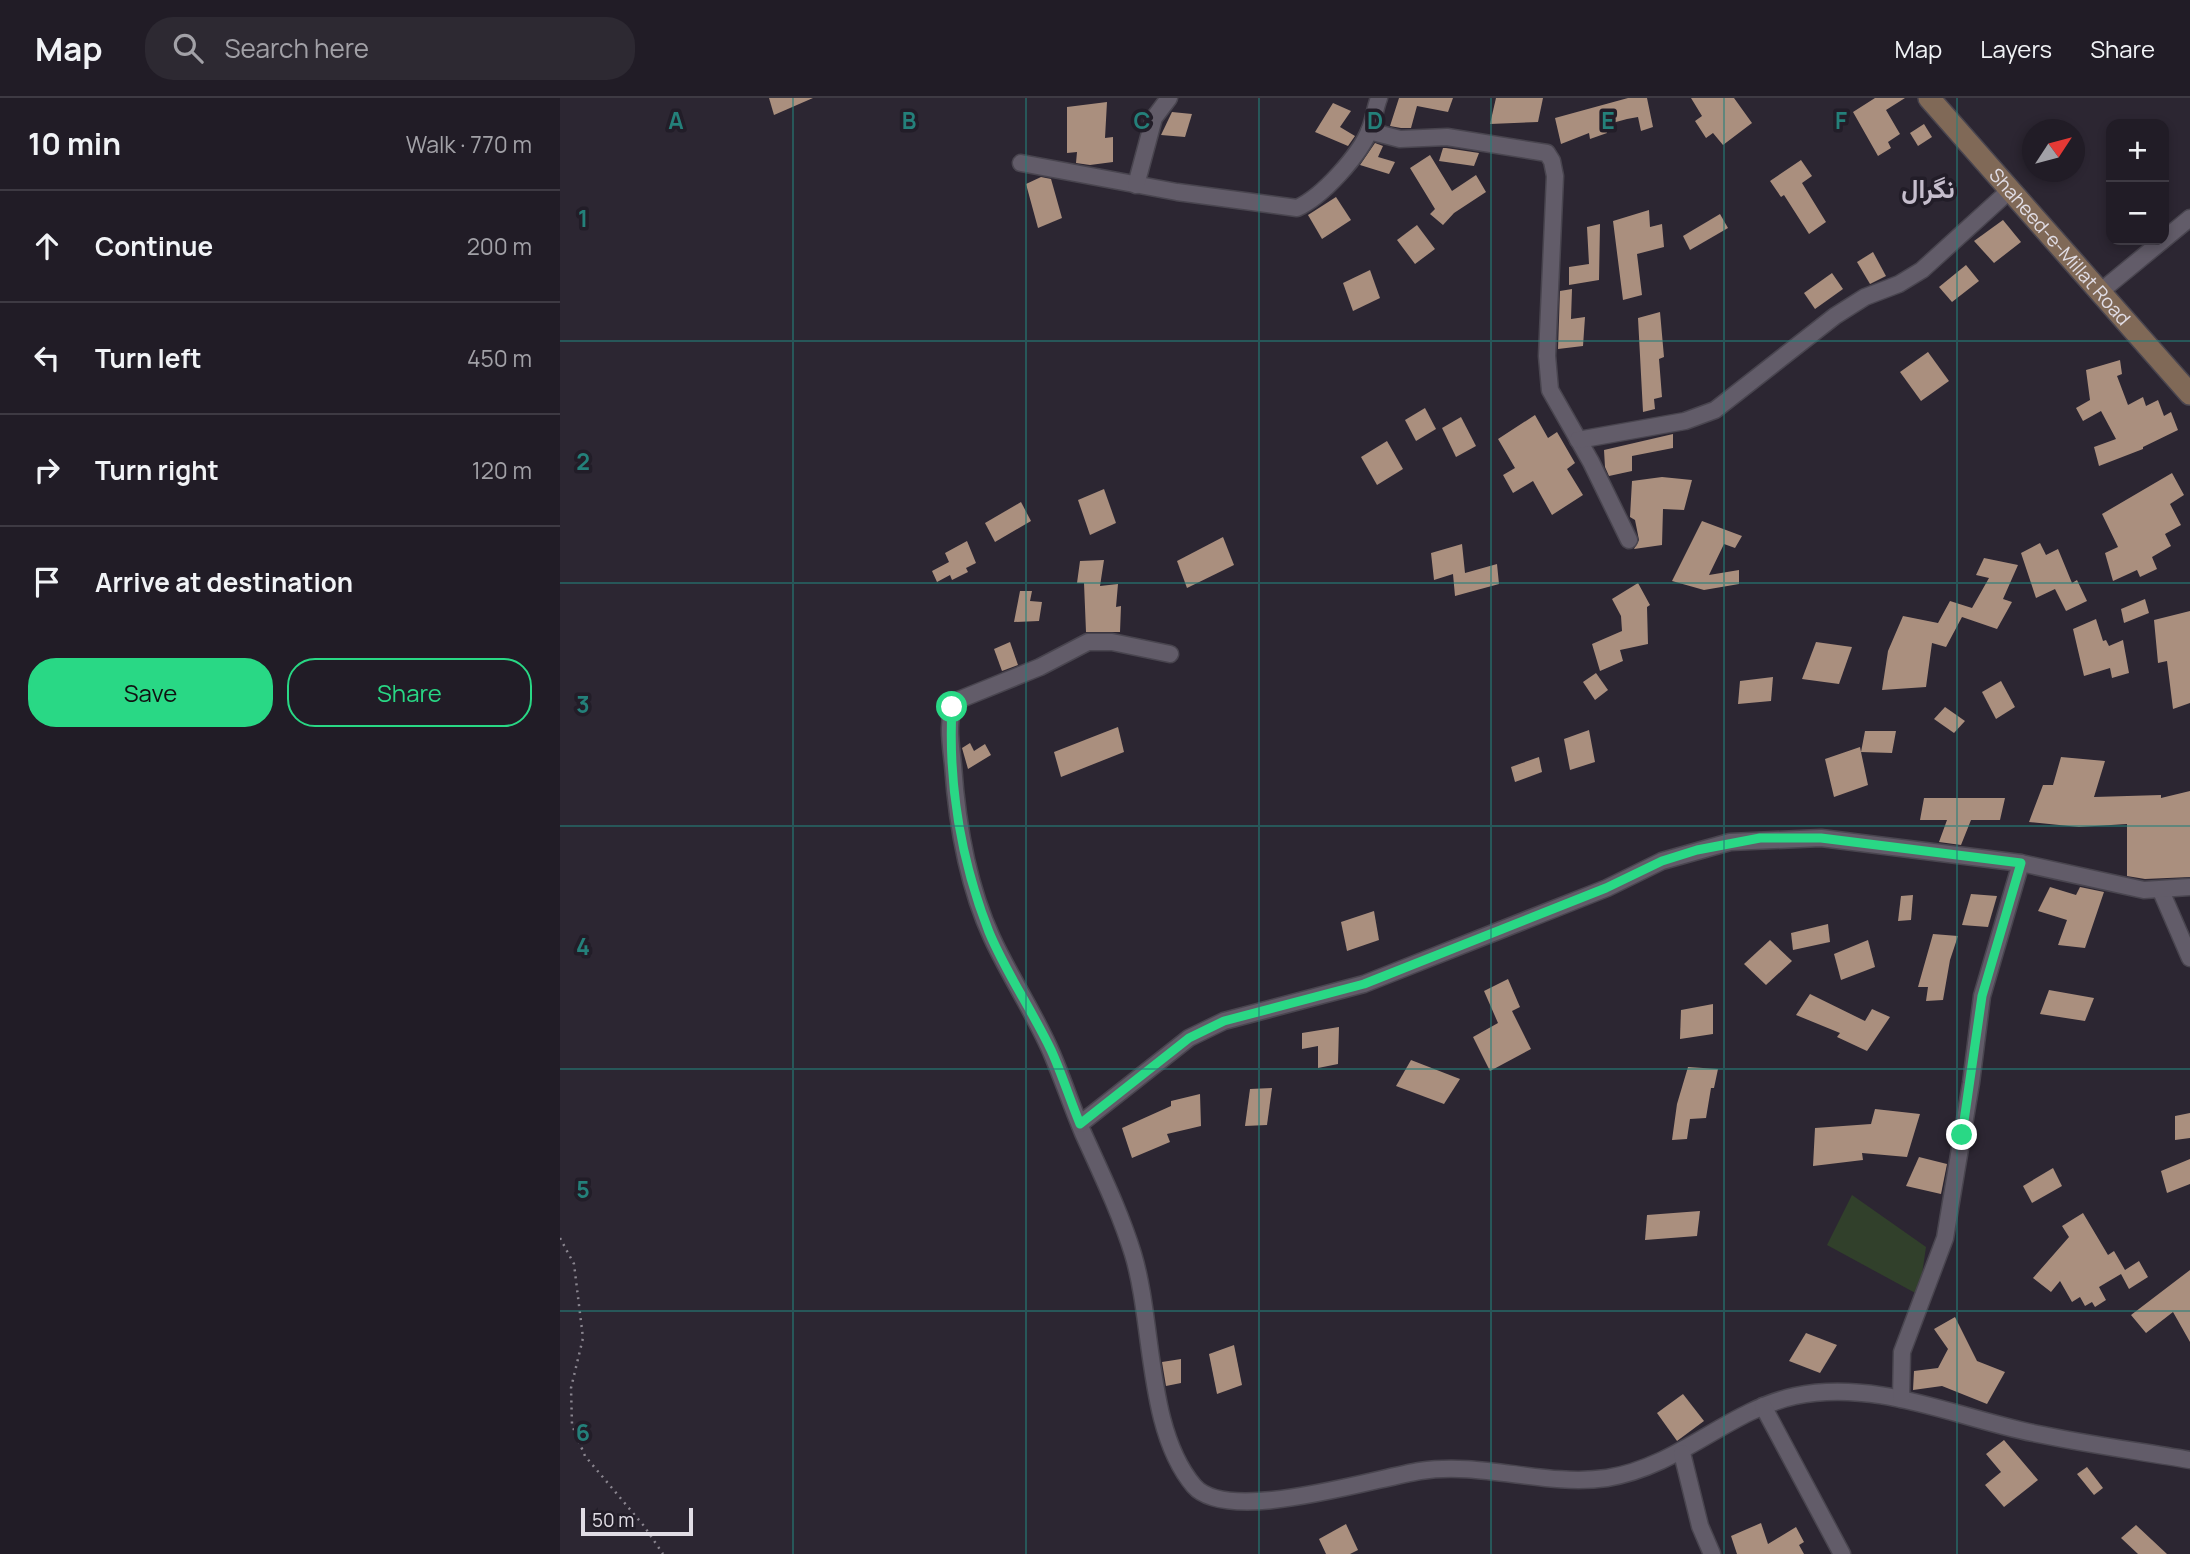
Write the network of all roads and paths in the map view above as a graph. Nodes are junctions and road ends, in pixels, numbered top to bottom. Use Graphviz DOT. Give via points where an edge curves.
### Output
graph roads {
  1 [pos="1170,98"];
  2 [pos="1380,98"];
  3 [pos="1929,98"];
  4 [pos="1369,131"];
  5 [pos="1021,163"];
  6 [pos="1136,184"];
  7 [pos="2010,190"];
  8 [pos="2190,218"];
  9 [pos="2100,292"];
  10 [pos="2190,394"];
  11 [pos="1578,440"];
  12 [pos="1629,540"];
  13 [pos="1170,654"];
  14 [pos="2021,863"];
  15 [pos="2190,887"];
  16 [pos="2161,891"];
  17 [pos="2190,958"];
  18 [pos="1080,1124"];
  19 [pos="560,1238"];
  20 [pos="1901,1399"];
  21 [pos="1763,1406"];
  22 [pos="1682,1453"];
  23 [pos="2190,1460"];
  24 [pos="663,1554"];
  25 [pos="1712,1554"];
  26 [pos="1842,1554"];
  1 -- 6 [label="street" via="1154,118"];
  2 -- 4 [label="street"];
  3 -- 7 [label="main road, Shaheed-e-Millat Road"];
  4 -- 6 [label="street" via="1339,174 1297,208"];
  4 -- 11 [label="street" via="1400,139 1447,137 1546,153 1552,161 1550,390"];
  5 -- 6 [label="street"];
  7 -- 9 [label="main road, Shaheed-e-Millat Road"];
  7 -- 11 [label="street" via="1922,270 1835,316 1715,410 1685,421"];
  8 -- 9 [label="street"];
  9 -- 10 [label="main road, Shaheed-e-Millat Road"];
  11 -- 12 [label="street"];
  13 -- 18 [label="street" via="1088,642 1040,667 964,696 952,707 950,732 960,832 972,882 990,933 1050,1049"];
  14 -- 16 [label="street"];
  14 -- 18 [label="street" via="1821,838 1760,838 1697,850 1364,984 1224,1021 1189,1038"];
  14 -- 20 [label="street" via="1982,996 1945,1238 1902,1352"];
  15 -- 16 [label="street"];
  16 -- 17 [label="street"];
  18 -- 22 [label="street" via="1134,1257 1149,1329 1152,1378 1168,1432 1183,1471 1205,1497 1232,1504 1265,1502 1427,1470 1482,1469 1601,1479 1638,1471"];
  19 -- 24 [label="path" via="574,1264 583,1338 571,1388 572,1424 585,1456"];
  20 -- 21 [label="street" via="1840,1392 1796,1396"];
  20 -- 23 [label="street" via="2031,1433"];
  21 -- 22 [label="street"];
  21 -- 26 [label="street"];
  22 -- 25 [label="street" via="1700,1526"];
}
